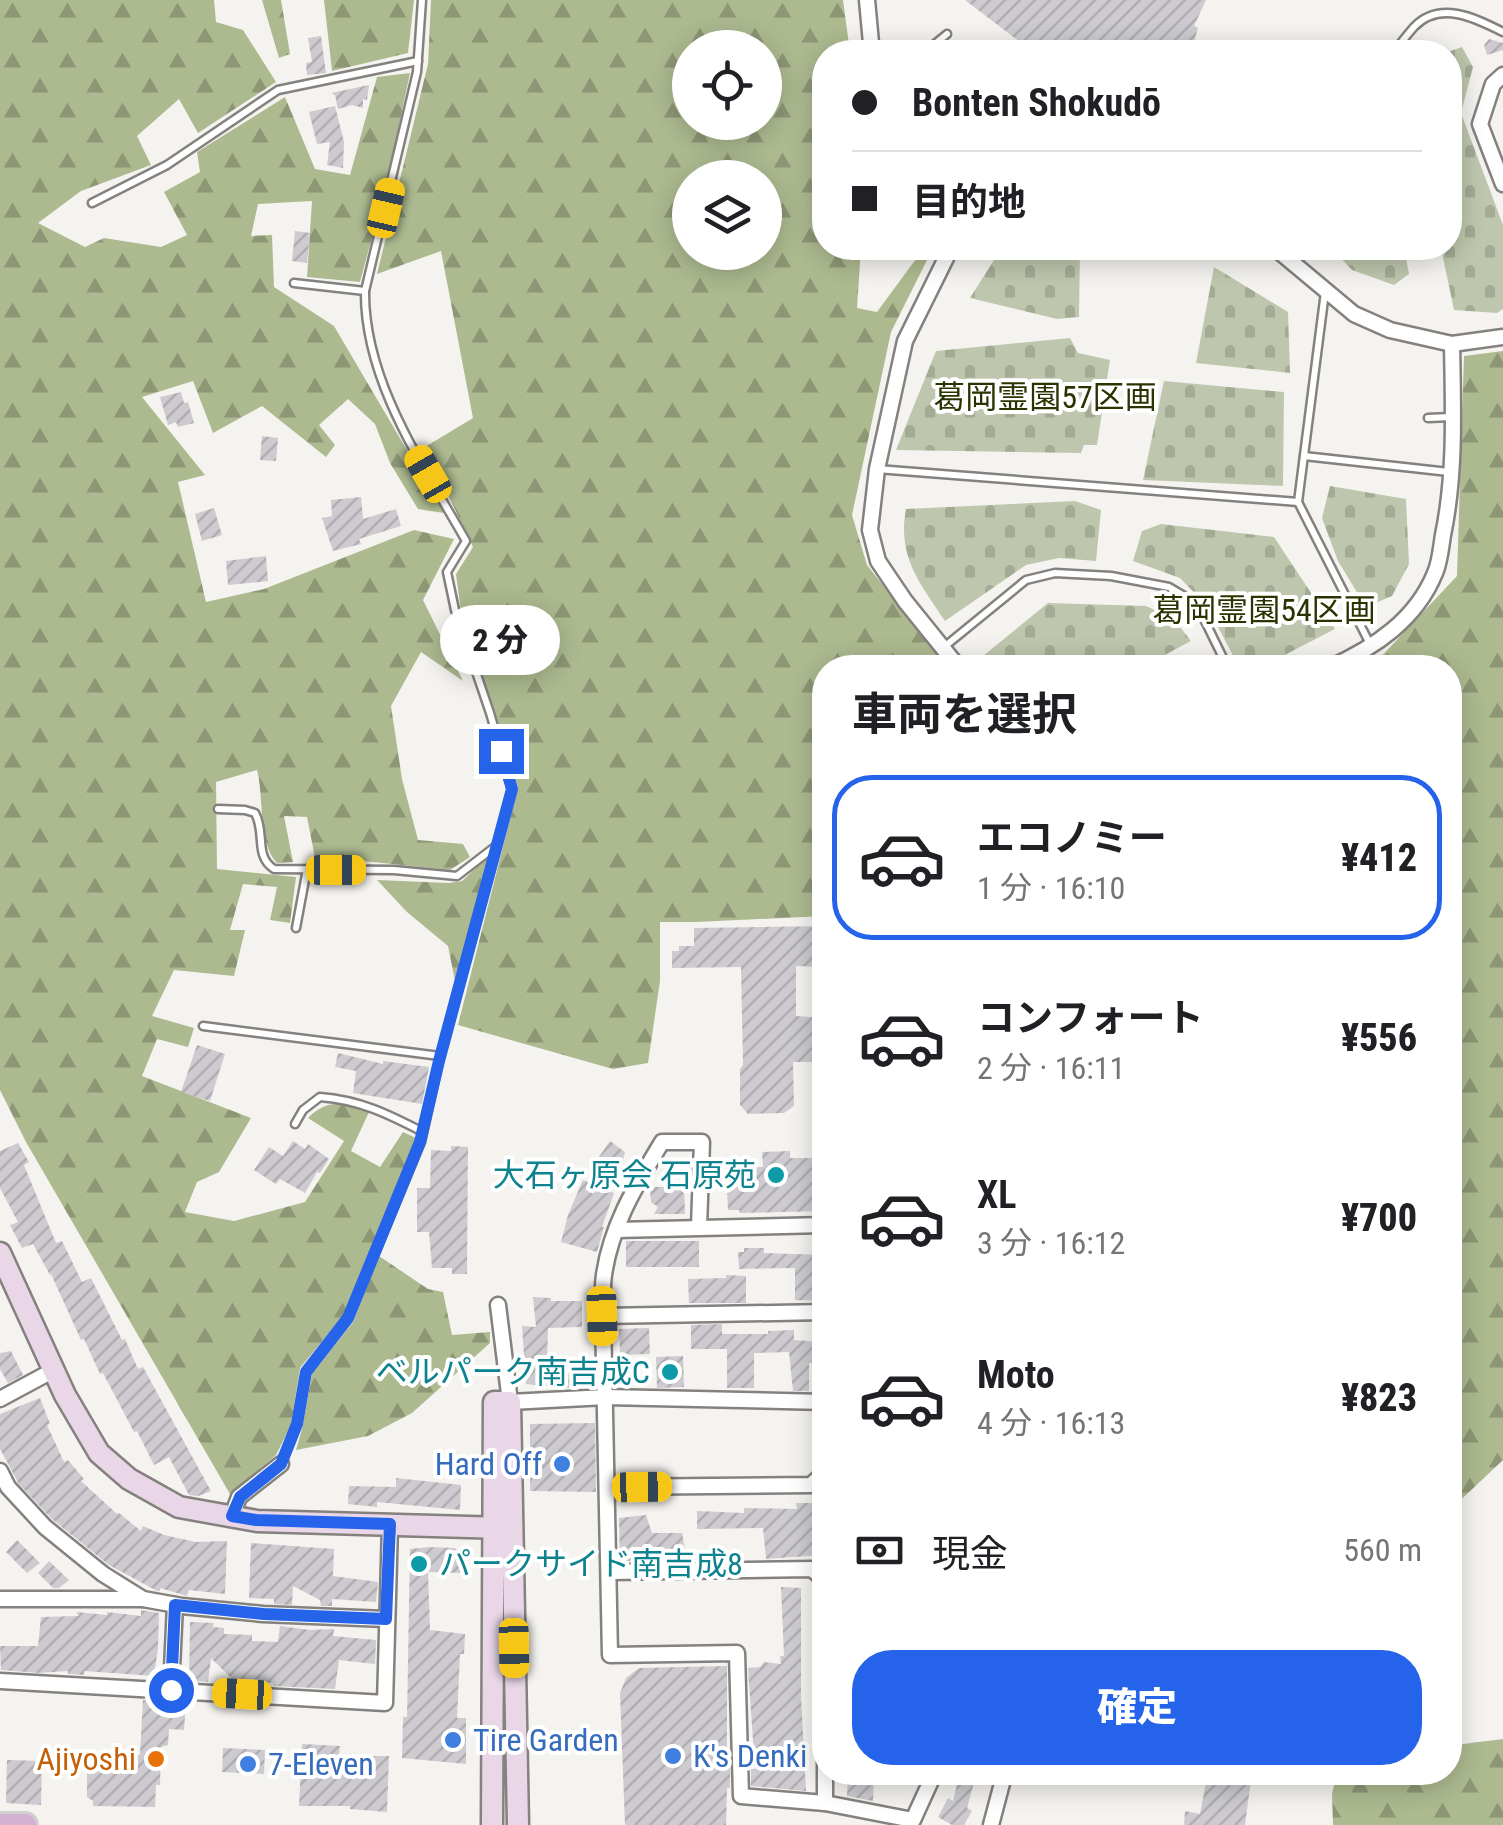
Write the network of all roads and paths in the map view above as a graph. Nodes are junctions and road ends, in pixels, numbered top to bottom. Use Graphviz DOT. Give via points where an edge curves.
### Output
graph roads {
  1 [pos="422,0"];
  2 [pos="867,0"];
  3 [pos="1503,32"];
  4 [pos="947,34"];
  5 [pos="871,40"];
  6 [pos="940,40"];
  7 [pos="1404,40"];
  8 [pos="418,61"];
  9 [pos="1503,75"];
  10 [pos="1503,184"];
  11 [pos="92,203"];
  12 [pos="945,260"];
  13 [pos="1290,260"];
  14 [pos="294,283"];
  15 [pos="1326,290"];
  16 [pos="365,291"];
  17 [pos="1503,337"];
  18 [pos="1452,344"];
  19 [pos="1452,417"];
  20 [pos="1428,418"];
  21 [pos="1304,456"];
  22 [pos="877,469"];
  23 [pos="1450,472"];
  24 [pos="1298,502"];
  25 [pos="1372,647"];
  26 [pos="943,648"];
  27 [pos="949,655"];
  28 [pos="1222,655"];
  29 [pos="1356,655"];
  30 [pos="218,810"];
  31 [pos="497,846"];
  32 [pos="306,870"];
  33 [pos="296,928"];
  34 [pos="203,1026"];
  35 [pos="440,1056"];
  36 [pos="295,1124"];
  37 [pos="423,1132"];
  38 [pos="812,1225"];
  39 [pos="699,1227"];
  40 [pos="616,1230"];
  41 [pos="0,1253"];
  42 [pos="498,1305"];
  43 [pos="812,1312"];
  44 [pos="602,1316"];
  45 [pos="54,1370"];
  46 [pos="606,1397"];
  47 [pos="0,1399"];
  48 [pos="510,1402"];
  49 [pos="812,1402"];
  50 [pos="281,1464"];
  51 [pos="0,1471"];
  52 [pos="812,1485"];
  53 [pos="608,1487"];
  54 [pos="4,1489"];
  55 [pos="232,1516"];
  56 [pos="390,1524"];
  57 [pos="502,1528"];
  58 [pos="812,1569"];
  59 [pos="609,1572"];
  60 [pos="0,1599"];
  61 [pos="143,1599"];
  62 [pos="175,1605"];
  63 [pos="386,1619"];
  64 [pos="0,1681"];
  65 [pos="171,1690"];
  66 [pos="825,1785"];
  67 [pos="929,1785"];
  68 [pos="1004,1785"];
  69 [pos="825,1803"];
  70 [pos="0,1825"];
  71 [pos="26,1825"];
  72 [pos="492,1825"];
  73 [pos="518,1825"];
  74 [pos="991,1825"];
  1 -- 8 [label="lane"];
  2 -- 5 [label="street"];
  3 -- 7 [label="lane" via="1444,12 1417,23"];
  4 -- 6 [label="lane"];
  8 -- 11 [label="lane" via="278,90 167,165"];
  8 -- 16 [label="lane"];
  9 -- 10 [label="street" via="1493,84 1480,124"];
  12 -- 22 [label="street" via="905,341"];
  13 -- 15 [label="street"];
  14 -- 16 [label="lane"];
  15 -- 18 [label="street" via="1354,314 1390,330"];
  15 -- 21 [label="lane"];
  16 -- 31 [label="lane" via="365,319 391,406 466,541 448,572 512,789"];
  17 -- 18 [label="street"];
  18 -- 19 [label="street"];
  19 -- 20 [label="lane"];
  19 -- 23 [label="street"];
  21 -- 23 [label="lane"];
  21 -- 24 [label="lane"];
  22 -- 24 [label="lane"];
  22 -- 26 [label="street" via="870,530 878,561"];
  23 -- 25 [label="street" via="1436,572 1400,624"];
  24 -- 25 [label="lane"];
  25 -- 29 [label="street"];
  26 -- 27 [label="street"];
  26 -- 28 [label="lane" via="1026,580 1055,572 1169,587 1191,600"];
  30 -- 32 [label="lane" via="255,813 266,864"];
  31 -- 32 [label="lane" via="457,876"];
  31 -- 35 [label="lane"];
  32 -- 33 [label="lane"];
  34 -- 35 [label="lane"];
  35 -- 37 [label="lane"];
  36 -- 37 [label="lane" via="320,1096 377,1108"];
  37 -- 50 [label="lane" via="348,1318 306,1372"];
  38 -- 39 [label="street"];
  39 -- 40 [label="street"];
  39 -- 40 [label="street" via="702,1142 662,1142"];
  40 -- 44 [label="street"];
  41 -- 45 [label="street"];
  42 -- 48 [label="street"];
  43 -- 44 [label="street"];
  44 -- 46 [label="street"];
  45 -- 47 [label="street"];
  45 -- 55 [label="street" via="99,1453 128,1479 179,1507"];
  46 -- 48 [label="street"];
  46 -- 49 [label="street"];
  46 -- 53 [label="street"];
  48 -- 57 [label="street"];
  50 -- 55 [label="street" via="240,1497"];
  51 -- 54 [label="street"];
  52 -- 53 [label="street"];
  53 -- 59 [label="street"];
  54 -- 61 [label="street" via="103,1574"];
  55 -- 56 [label="street"];
  56 -- 57 [label="street"];
  56 -- 63 [label="street"];
  57 -- 72 [label="street"];
  57 -- 73 [label="street"];
  58 -- 59 [label="street"];
  59 -- 69 [label="street" via="610,1655 737,1653 741,1796"];
  60 -- 61 [label="street"];
  61 -- 62 [label="street"];
  62 -- 63 [label="street"];
  62 -- 65 [label="street"];
  63 -- 65 [label="street" via="386,1703"];
  64 -- 65 [label="street"];
  66 -- 69 [label="street"];
  67 -- 69 [label="street" via="913,1820"];
  68 -- 74 [label="street"];
  70 -- 71 [label="main road"];
}
